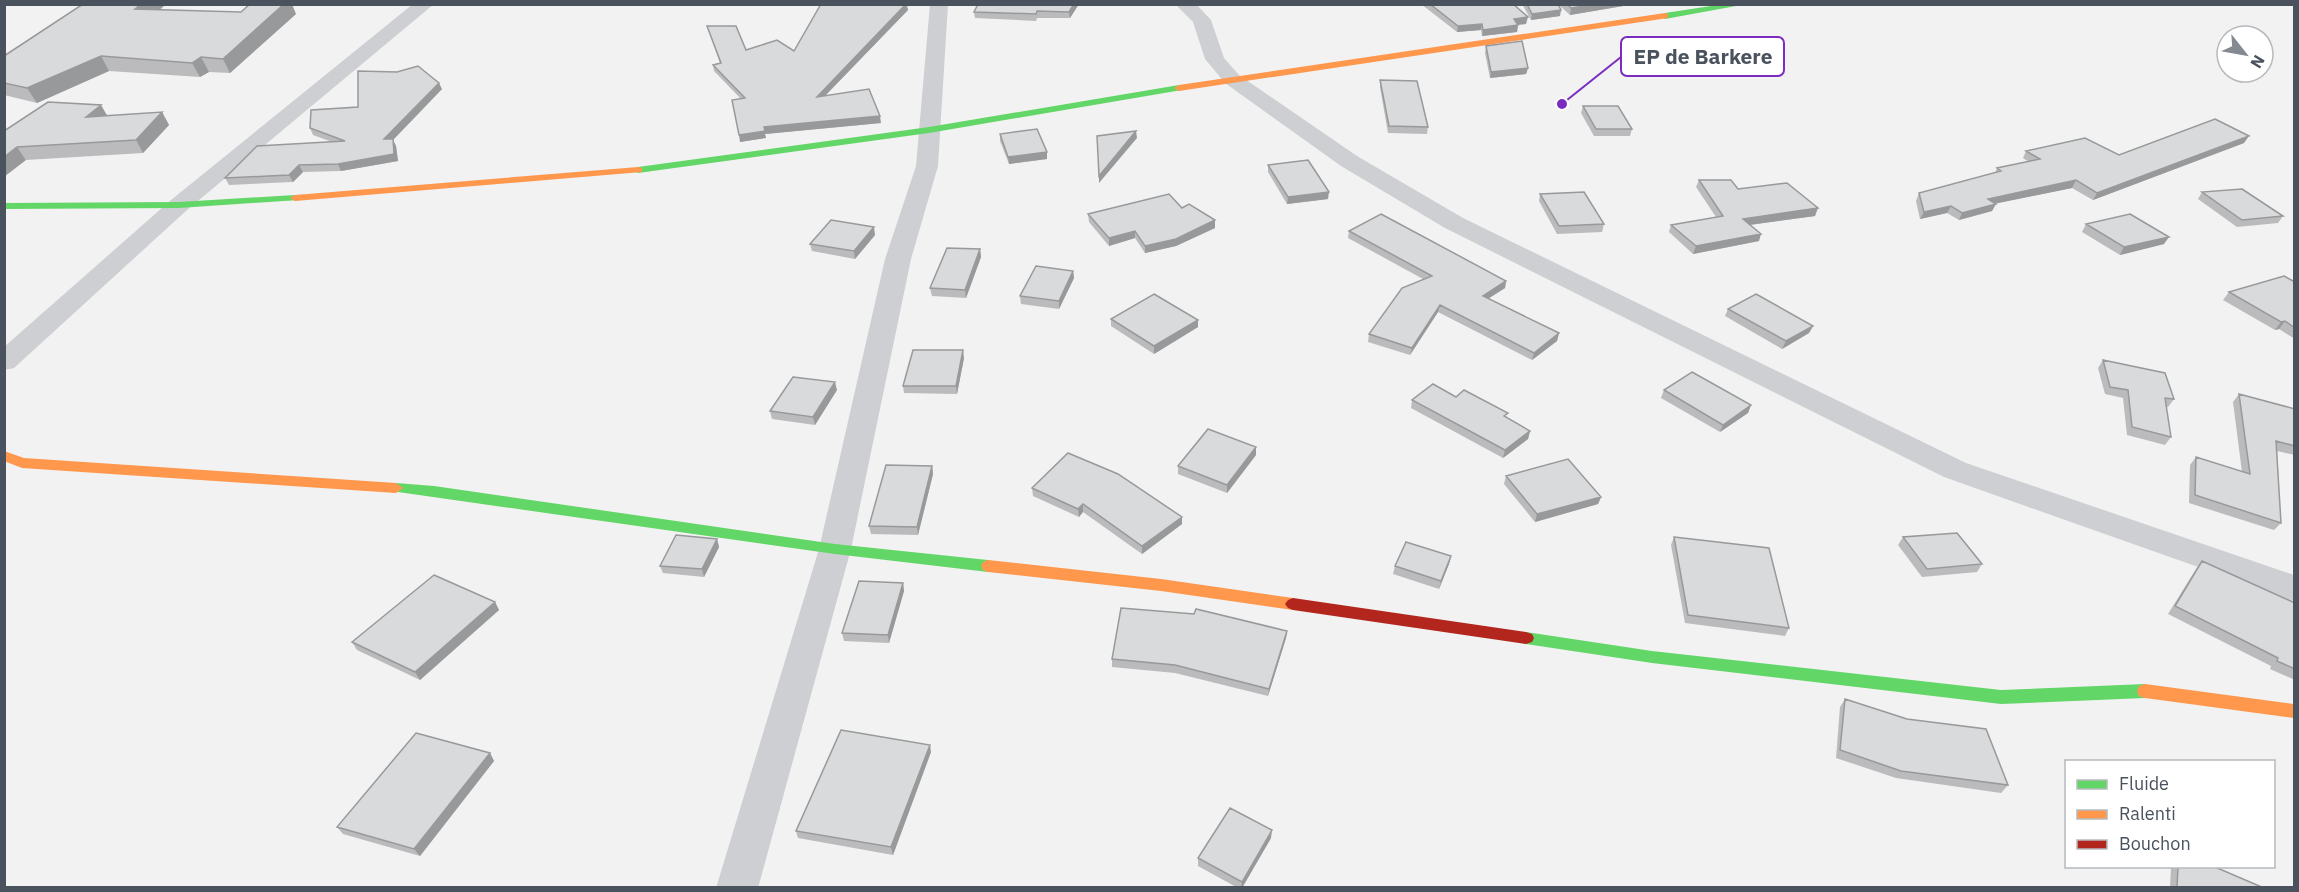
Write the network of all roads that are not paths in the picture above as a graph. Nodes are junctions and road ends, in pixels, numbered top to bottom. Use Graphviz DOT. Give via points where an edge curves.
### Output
graph roads {
  1 [pos="425,4"];
  2 [pos="939,4"];
  3 [pos="1184,4"];
  4 [pos="1743,4"];
  5 [pos="1232,79"];
  6 [pos="929,130"];
  7 [pos="179,205"];
  8 [pos="4,206"];
  9 [pos="4,362"];
  10 [pos="4,454"];
  11 [pos="835,549"];
  12 [pos="2295,588"];
  13 [pos="2295,711"];
  14 [pos="737,888"];
  1 -- 7 [label="street"];
  2 -- 6 [label="street"];
  3 -- 5 [label="street" via="1202,20 1215,59"];
  4 -- 5 [label="main road" via="1513,41"];
  5 -- 6 [label="main road"];
  5 -- 12 [label="street" via="1349,161 1454,223 1955,470"];
  6 -- 7 [label="main road" via="658,168"];
  6 -- 11 [label="street" via="927,165 898,259"];
  7 -- 8 [label="main road"];
  7 -- 9 [label="street"];
  10 -- 11 [label="main road" via="22,463 434,491"];
  11 -- 13 [label="main road" via="1161,585 1652,657 2001,697 2142,691"];
  11 -- 14 [label="street"];
}
